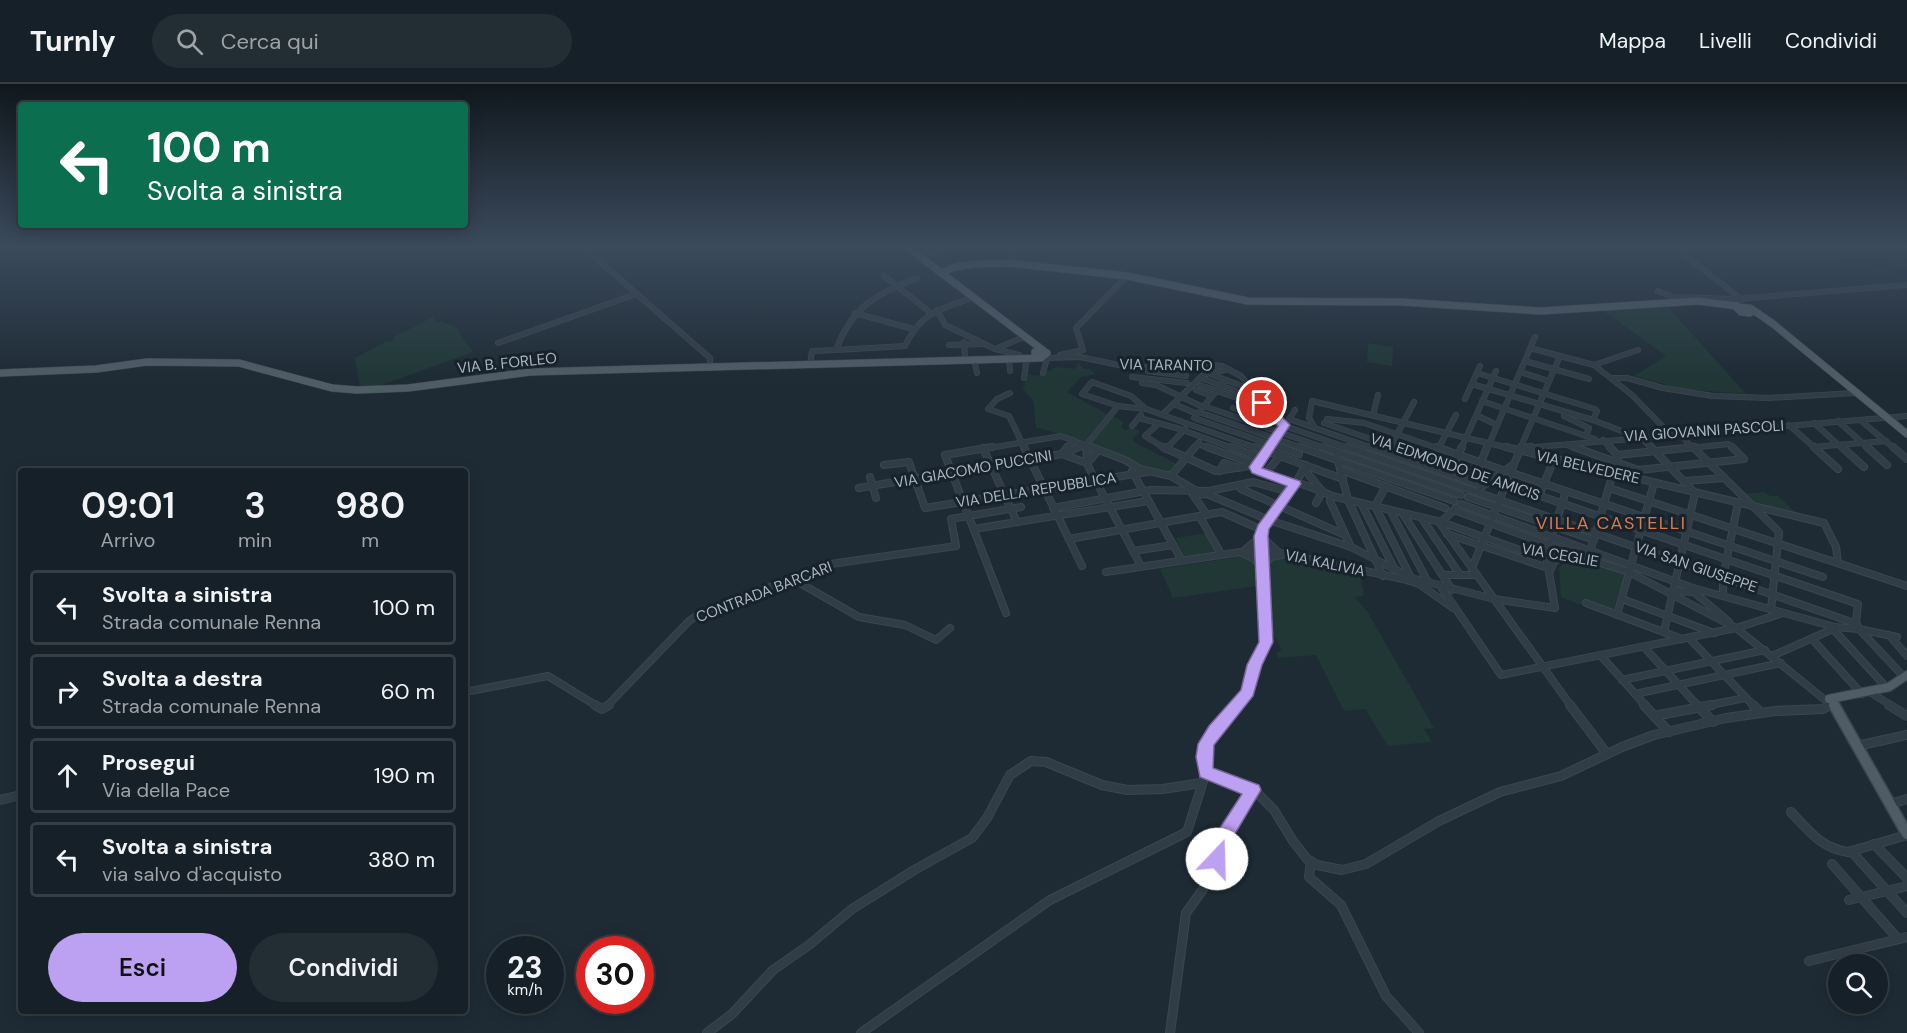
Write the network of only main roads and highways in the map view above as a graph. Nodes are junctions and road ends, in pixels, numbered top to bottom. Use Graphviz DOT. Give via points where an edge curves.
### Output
graph roads {
  1 [pos="962,290"];
  2 [pos="1196,290"];
  3 [pos="1718,302"];
  4 [pos="1739,305"];
  5 [pos="1749,310"];
  6 [pos="0,373"];
  7 [pos="1907,434"];
  8 [pos="1906,676"];
  9 [pos="1907,835"];
  1 -- 6 [label="main road, VIA B. FORLEO" via="1040,353 1025,358 530,372 408,388 359,390 332,388 239,363 147,362 96,369"];
  2 -- 3 [label="main road" via="1248,301 1401,302 1522,311"];
  3 -- 4 [label="main road"];
  4 -- 5 [label="main road"];
  5 -- 7 [label="main road"];
  8 -- 9 [label="main road" via="1886,687 1829,702"];
}
